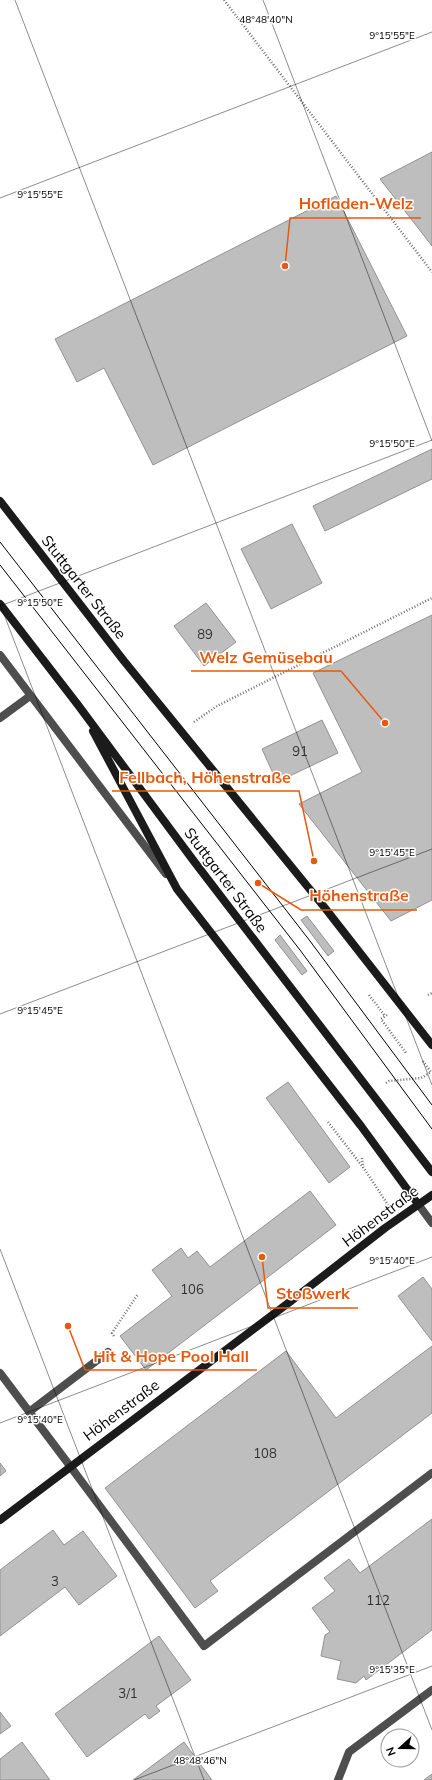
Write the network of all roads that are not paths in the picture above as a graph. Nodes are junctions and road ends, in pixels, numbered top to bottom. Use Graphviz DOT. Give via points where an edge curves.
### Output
graph roads {
  1 [pos="0,500"];
  2 [pos="0,604"];
  3 [pos="0,655"];
  4 [pos="30,696"];
  5 [pos="78,705"];
  6 [pos="0,718"];
  7 [pos="177,889"];
  8 [pos="432,1045"];
  9 [pos="432,1172"];
  10 [pos="432,1195"];
  11 [pos="418,1204"];
  12 [pos="432,1223"];
  13 [pos="108,1352"];
  14 [pos="0,1373"];
  15 [pos="29,1412"];
  16 [pos="70,1466"];
  17 [pos="432,1473"];
  18 [pos="0,1520"];
  19 [pos="432,1690"];
  20 [pos="338,1780"];
  1 -- 8 [label="main road, Stuttgarter Straße" via="124,662"];
  2 -- 5 [label="main road, Stuttgarter Straße"];
  3 -- 4 [label="street"];
  4 -- 6 [label="street"];
  4 -- 7 [label="street"];
  5 -- 7 [label="main road"];
  5 -- 9 [label="main road, Stuttgarter Straße"];
  7 -- 11 [label="main road" via="362,1126"];
  10 -- 11 [label="main road, Höhenstraße"];
  11 -- 12 [label="street"];
  11 -- 16 [label="main road, Höhenstraße"];
  13 -- 15 [label="street"];
  14 -- 15 [label="street"];
  15 -- 16 [label="street"];
  16 -- 17 [label="street" via="204,1646"];
  16 -- 18 [label="main road, Höhenstraße"];
  19 -- 20 [label="street" via="349,1752"];
}
